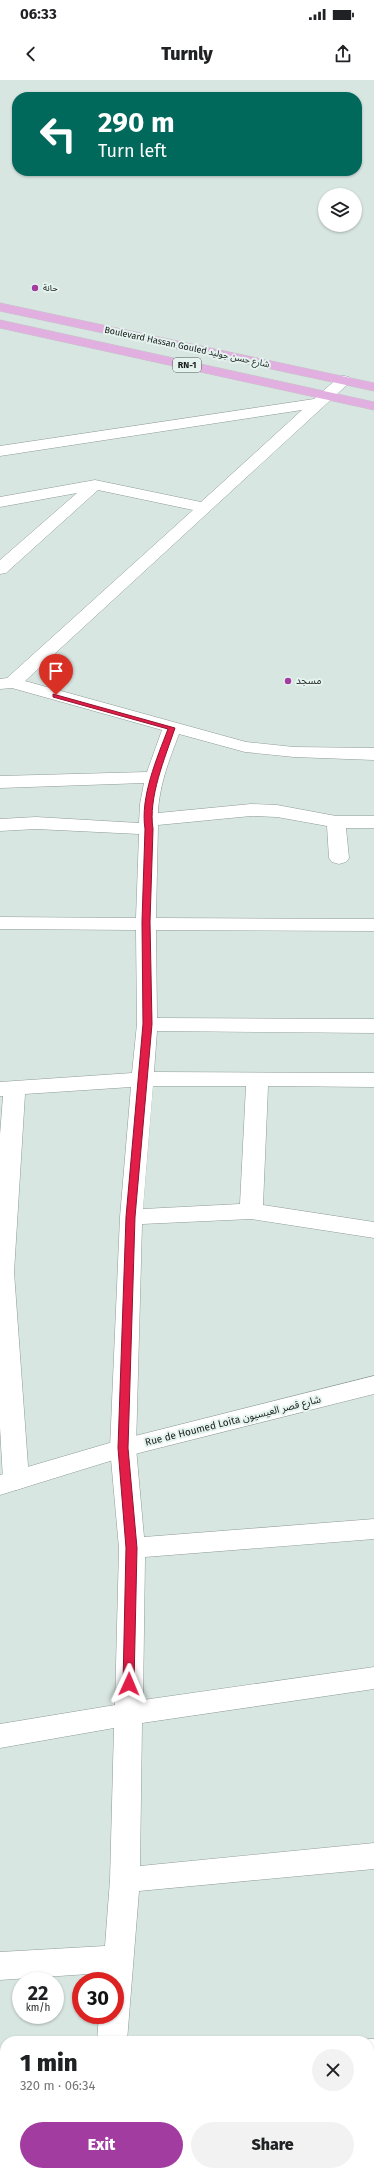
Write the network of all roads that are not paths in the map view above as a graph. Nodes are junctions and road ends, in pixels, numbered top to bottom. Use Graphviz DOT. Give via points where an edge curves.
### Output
graph roads {
  1 [pos="0,307"];
  2 [pos="0,324"];
  3 [pos="344,380"];
  4 [pos="374,387"];
  5 [pos="322,399"];
  6 [pos="374,406"];
  7 [pos="0,451"];
  8 [pos="95,485"];
  9 [pos="0,502"];
  10 [pos="204,507"];
  11 [pos="0,569"];
  12 [pos="6,684"];
  13 [pos="172,728"];
  14 [pos="374,754"];
  15 [pos="154,777"];
  16 [pos="0,782"];
  17 [pos="336,822"];
  18 [pos="374,822"];
  19 [pos="148,824"];
  20 [pos="0,825"];
  21 [pos="339,858"];
  22 [pos="146,922"];
  23 [pos="0,923"];
  24 [pos="374,925"];
  25 [pos="147,1024"];
  26 [pos="374,1026"];
  27 [pos="143,1080"];
  28 [pos="257,1080"];
  29 [pos="374,1080"];
  30 [pos="7,1089"];
  31 [pos="251,1211"];
  32 [pos="131,1217"];
  33 [pos="374,1230"];
  34 [pos="374,1385"];
  35 [pos="123,1448"];
  36 [pos="8,1482"];
  37 [pos="374,1529"];
  38 [pos="132,1548"];
  39 [pos="374,1678"];
  40 [pos="128,1714"];
  41 [pos="0,1736"];
  42 [pos="374,1856"];
  43 [pos="125,1880"];
  44 [pos="119,1959"];
  45 [pos="0,1966"];
  46 [pos="118,1972"];
  47 [pos="113,2024"];
  48 [pos="112,2036"];
  1 -- 3 [label="main road, Boulevard Hassan Gouled شارع حسن جوليد / RN-1"];
  2 -- 5 [label="main road, Boulevard Hassan Gouled شارع حسن جوليد / RN-1"];
  3 -- 4 [label="main road, Boulevard Hassan Gouled شارع حسن جوليد / RN-1"];
  3 -- 5 [label="street"];
  5 -- 6 [label="main road, Boulevard Hassan Gouled شارع حسن جوليد / RN-1"];
  5 -- 7 [label="street"];
  5 -- 10 [label="street"];
  8 -- 9 [label="street"];
  8 -- 10 [label="street"];
  8 -- 11 [label="street"];
  10 -- 12 [label="street"];
  12 -- 13 [label="street"];
  13 -- 14 [label="street" via="245,748"];
  13 -- 15 [label="street"];
  15 -- 16 [label="street"];
  15 -- 19 [label="street"];
  17 -- 18 [label="street"];
  17 -- 19 [label="street" via="277,811 251,810"];
  17 -- 21 [label="street"];
  19 -- 20 [label="street"];
  19 -- 22 [label="street"];
  22 -- 23 [label="street"];
  22 -- 24 [label="street"];
  22 -- 25 [label="street"];
  25 -- 26 [label="street"];
  25 -- 27 [label="street"];
  27 -- 28 [label="street"];
  27 -- 30 [label="street"];
  27 -- 32 [label="street"];
  28 -- 29 [label="street"];
  28 -- 31 [label="street"];
  30 -- 36 [label="street" via="2,1272"];
  31 -- 32 [label="street"];
  31 -- 33 [label="street"];
  32 -- 35 [label="street"];
  34 -- 35 [label="street, Rue de Houmed Loita شارع قصر العيسيون"];
  35 -- 36 [label="street, Rue de Houmed Loita شارع قصر العيسيون"];
  35 -- 38 [label="street"];
  37 -- 38 [label="street"];
  38 -- 40 [label="street"];
  39 -- 40 [label="street"];
  40 -- 41 [label="street"];
  40 -- 43 [label="street"];
  42 -- 43 [label="street"];
  43 -- 44 [label="street"];
  44 -- 45 [label="street"];
  44 -- 46 [label="street"];
  47 -- 48 [label="street"];
}
